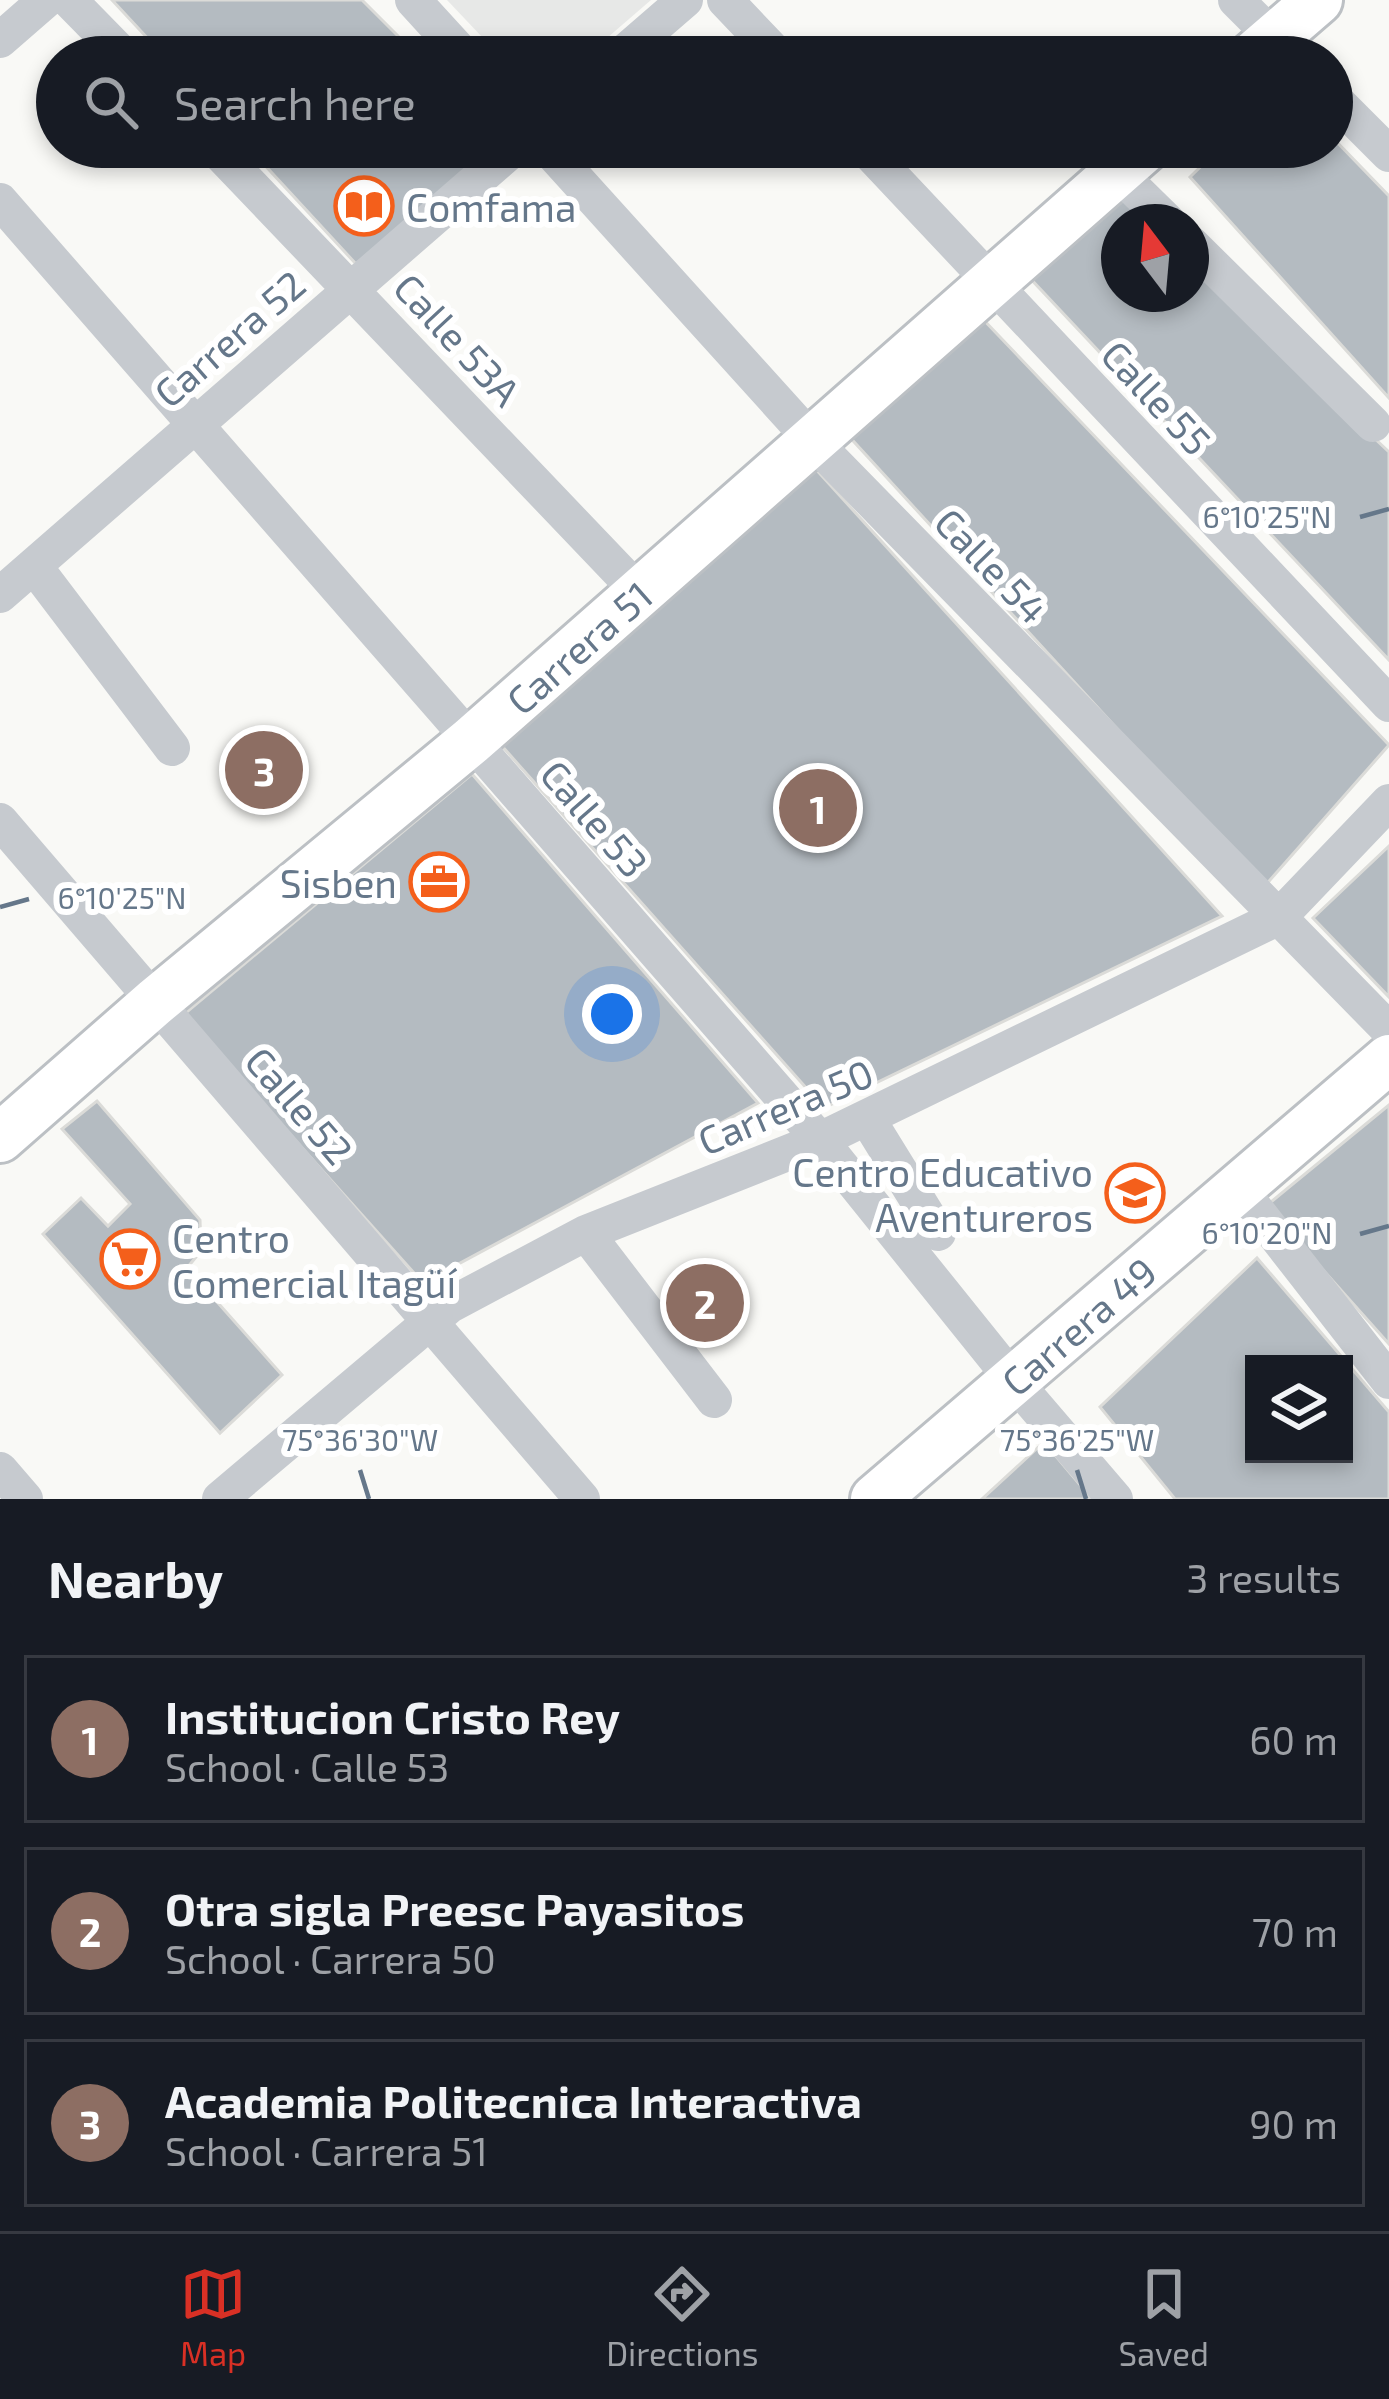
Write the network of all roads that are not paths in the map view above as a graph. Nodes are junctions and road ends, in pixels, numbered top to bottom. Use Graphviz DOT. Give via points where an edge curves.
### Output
graph roads {
  1 [pos="46,0"];
  2 [pos="69,0"];
  3 [pos="413,0"];
  4 [pos="685,0"];
  5 [pos="725,0"];
  6 [pos="1236,0"];
  7 [pos="1318,0"];
  8 [pos="104,36"];
  9 [pos="446,36"];
  10 [pos="643,36"];
  11 [pos="759,36"];
  12 [pos="1262,36"];
  13 [pos="1286,36"];
  14 [pos="0,40"];
  15 [pos="1353,118"];
  16 [pos="1389,154"];
  17 [pos="235,168"];
  18 [pos="491,168"];
  19 [pos="566,168"];
  20 [pos="884,168"];
  21 [pos="1123,168"];
  22 [pos="1137,168"];
  23 [pos="0,201"];
  24 [pos="1158,204"];
  25 [pos="1209,262"];
  26 [pos="991,281"];
  27 [pos="352,287"];
  28 [pos="196,424"];
  29 [pos="1373,424"];
  30 [pos="811,439"];
  31 [pos="34,566"];
  32 [pos="638,591"];
  33 [pos="0,595"];
  34 [pos="1389,704"];
  35 [pos="471,741"];
  36 [pos="172,748"];
  37 [pos="1389,802"];
  38 [pos="0,821"];
  39 [pos="1279,916"];
  40 [pos="155,1002"];
  41 [pos="1389,1030"];
  42 [pos="1389,1059"];
  43 [pos="867,1118"];
  44 [pos="0,1138"];
  45 [pos="820,1140"];
  46 [pos="1238,1187"];
  47 [pos="586,1233"];
  48 [pos="938,1233"];
  49 [pos="430,1319"];
  50 [pos="1013,1380"];
  51 [pos="1389,1381"];
  52 [pos="714,1400"];
  53 [pos="0,1470"];
  54 [pos="26,1499"];
  55 [pos="220,1499"];
  56 [pos="581,1499"];
  57 [pos="875,1499"];
  58 [pos="1115,1499"];
  1 -- 14 [label="street"];
  2 -- 8 [label="street"];
  3 -- 9 [label="street"];
  4 -- 10 [label="street"];
  5 -- 11 [label="street"];
  6 -- 12 [label="street"];
  7 -- 13 [label="main road"];
  15 -- 16 [label="street"];
  17 -- 27 [label="street, Calle 53A"];
  18 -- 27 [label="street, Carrera 52"];
  19 -- 30 [label="street, Calle 54"];
  20 -- 26 [label="street, Calle 55"];
  21 -- 26 [label="main road, Carrera 51"];
  22 -- 24 [label="street"];
  23 -- 28 [label="street, Calle 53"];
  25 -- 29 [label="street"];
  26 -- 30 [label="main road, Carrera 51"];
  26 -- 34 [label="street, Calle 55"];
  27 -- 28 [label="street, Carrera 52"];
  27 -- 32 [label="street, Calle 53A"];
  28 -- 31 [label="street, Carrera 52"];
  28 -- 35 [label="street, Calle 53"];
  30 -- 32 [label="main road, Carrera 51"];
  30 -- 39 [label="street, Calle 54"];
  31 -- 33 [label="street, Carrera 52"];
  31 -- 36 [label="street"];
  32 -- 35 [label="main road, Carrera 51"];
  35 -- 40 [label="main road, Carrera 51"];
  35 -- 45 [label="street, Calle 53"];
  37 -- 39 [label="street, Carrera 50"];
  38 -- 40 [label="street, Calle 52"];
  39 -- 41 [label="street, Calle 54"];
  39 -- 43 [label="street, Carrera 50"];
  40 -- 44 [label="main road, Carrera 51"];
  40 -- 49 [label="street, Calle 52"];
  42 -- 46 [label="main road, Carrera 49"];
  43 -- 45 [label="street, Carrera 50"];
  43 -- 48 [label="street"];
  45 -- 47 [label="street, Carrera 50"];
  45 -- 50 [label="street, Calle 53"];
  46 -- 50 [label="main road, Carrera 49"];
  46 -- 51 [label="street"];
  47 -- 49 [label="street, Carrera 50"];
  47 -- 52 [label="street"];
  49 -- 55 [label="street, Carrera 50"];
  49 -- 56 [label="street, Calle 52"];
  50 -- 57 [label="main road, Carrera 49"];
  50 -- 58 [label="street, Calle 53"];
  53 -- 54 [label="street"];
}
